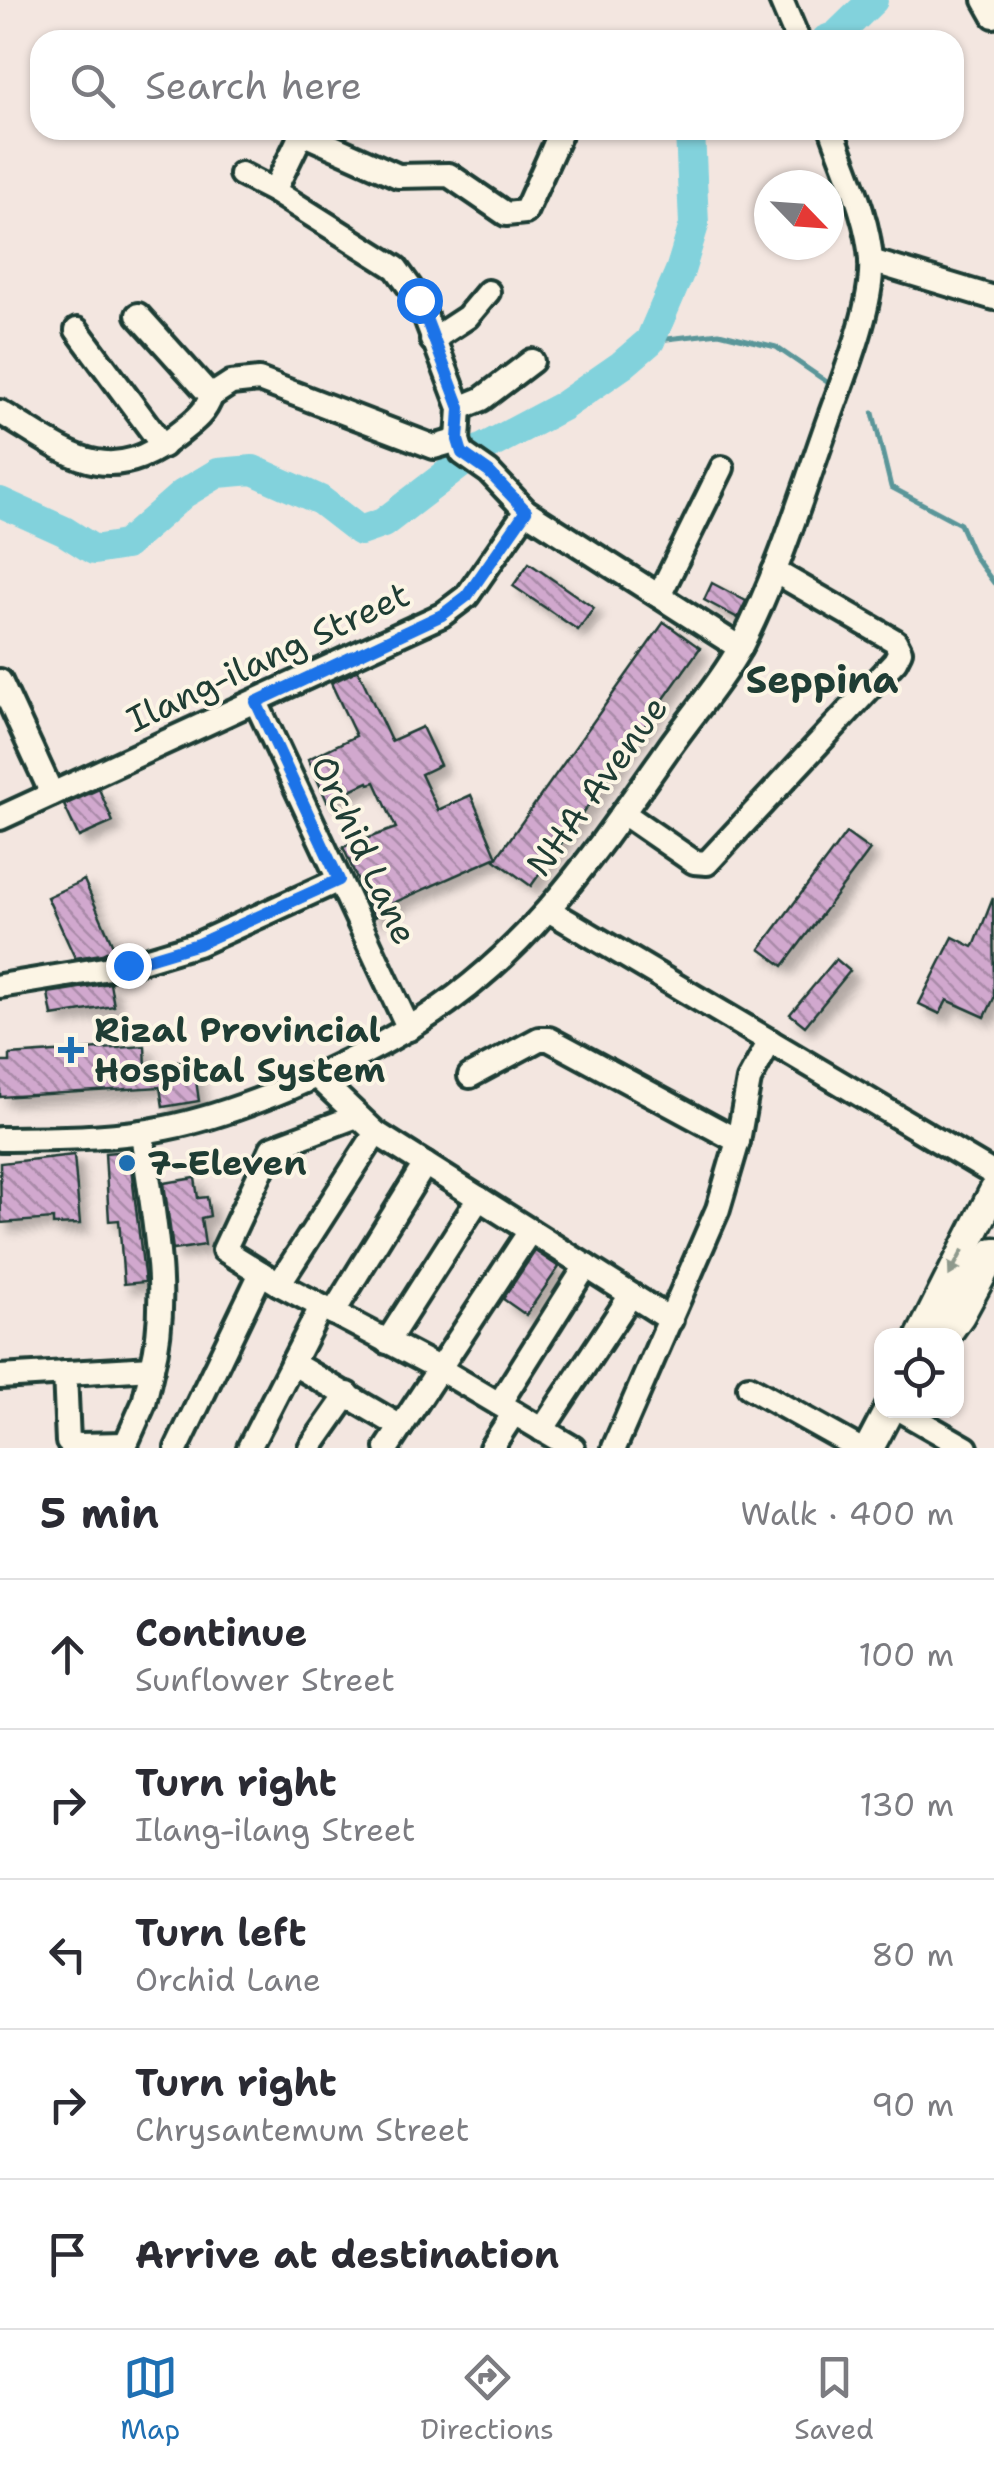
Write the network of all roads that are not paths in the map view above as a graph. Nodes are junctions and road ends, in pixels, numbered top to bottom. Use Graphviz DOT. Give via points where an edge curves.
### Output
graph roads {
  1 [pos="781,0"];
  2 [pos="985,0"];
  3 [pos="994,16"];
  4 [pos="794,30"];
  5 [pos="299,140"];
  6 [pos="318,140"];
  7 [pos="557,140"];
  8 [pos="835,140"];
  9 [pos="241,174"];
  10 [pos="274,190"];
  11 [pos="871,261"];
  12 [pos="488,292"];
  13 [pos="994,298"];
  14 [pos="138,315"];
  15 [pos="78,330"];
  16 [pos="432,340"];
  17 [pos="532,361"];
  18 [pos="210,396"];
  19 [pos="460,408"];
  20 [pos="0,412"];
  21 [pos="163,446"];
  22 [pos="460,446"];
  23 [pos="722,468"];
  24 [pos="526,511"];
  25 [pos="774,571"];
  26 [pos="659,596"];
  27 [pos="740,648"];
  28 [pos="0,681"];
  29 [pos="256,702"];
  30 [pos="7,716"];
  31 [pos="52,794"];
  32 [pos="623,813"];
  33 [pos="0,818"];
  34 [pos="339,880"];
  35 [pos="550,911"];
  36 [pos="0,986"];
  37 [pos="408,1028"];
  38 [pos="770,1041"];
  39 [pos="315,1075"];
  40 [pos="470,1076"];
  41 [pos="357,1116"];
  42 [pos="142,1132"];
  43 [pos="376,1133"];
  44 [pos="0,1139"];
  45 [pos="738,1141"];
  46 [pos="424,1164"];
  47 [pos="994,1174"];
  48 [pos="994,1191"];
  49 [pos="479,1198"];
  50 [pos="530,1231"];
  51 [pos="994,1252"];
  52 [pos="586,1266"];
  53 [pos="270,1279"];
  54 [pos="631,1295"];
  55 [pos="327,1310"];
  56 [pos="671,1320"];
  57 [pos="924,1328"];
  58 [pos="950,1328"];
  59 [pos="387,1342"];
  60 [pos="292,1363"];
  61 [pos="152,1368"];
  62 [pos="440,1369"];
  63 [pos="65,1373"];
  64 [pos="0,1377"];
  65 [pos="749,1388"];
  66 [pos="348,1394"];
  67 [pos="506,1409"];
  68 [pos="885,1418"];
  69 [pos="914,1418"];
  70 [pos="401,1426"];
  71 [pos="542,1430"];
  72 [pos="124,1446"];
  73 [pos="176,1448"];
  74 [pos="249,1448"];
  75 [pos="310,1448"];
  76 [pos="386,1448"];
  77 [pos="491,1448"];
  78 [pos="574,1448"];
  79 [pos="614,1448"];
  80 [pos="858,1448"];
  81 [pos="869,1448"];
  82 [pos="966,1448"];
  1 -- 4 [label="street"];
  2 -- 3 [label="street"];
  5 -- 10 [label="street"];
  6 -- 7 [label="street" via="398,176 449,175 506,214 526,212"];
  8 -- 11 [label="street, NHA Avenue"];
  9 -- 10 [label="street"];
  10 -- 16 [label="street" via="396,268 419,300"];
  11 -- 13 [label="street"];
  11 -- 25 [label="street, NHA Avenue" via="850,360"];
  12 -- 16 [label="street" via="467,318"];
  14 -- 18 [label="street"];
  15 -- 21 [label="street"];
  16 -- 19 [label="street"];
  17 -- 19 [label="street"];
  18 -- 21 [label="street" via="196,419"];
  18 -- 22 [label="street" via="231,383 260,380 434,447"];
  19 -- 22 [label="street"];
  20 -- 21 [label="street" via="71,454 104,465 130,462"];
  22 -- 24 [label="street"];
  23 -- 26 [label="street"];
  24 -- 26 [label="street"];
  24 -- 29 [label="street, Ilang-ilang Street" via="467,596 442,615"];
  25 -- 27 [label="street, NHA Avenue"];
  25 -- 32 [label="street" via="895,641 895,661 707,863 694,862"];
  26 -- 27 [label="street"];
  27 -- 32 [label="street, NHA Avenue"];
  28 -- 30 [label="street"];
  29 -- 31 [label="street, Ilang-ilang Street"];
  29 -- 34 [label="street, Orchid Lane"];
  30 -- 31 [label="street"];
  31 -- 33 [label="street, Ilang-ilang Street"];
  32 -- 35 [label="street, NHA Avenue"];
  34 -- 36 [label="street" via="198,944 128,965"];
  34 -- 37 [label="street, Orchid Lane"];
  35 -- 37 [label="street, NHA Avenue" via="476,982"];
  35 -- 38 [label="street"];
  37 -- 39 [label="street, NHA Avenue"];
  38 -- 45 [label="street" via="749,1080"];
  38 -- 47 [label="street"];
  39 -- 41 [label="street"];
  39 -- 42 [label="street, NHA Avenue" via="226,1113"];
  40 -- 45 [label="street" via="549,1038"];
  41 -- 43 [label="street"];
  41 -- 53 [label="street" via="272,1148 224,1250"];
  42 -- 44 [label="street, NHA Avenue"];
  42 -- 61 [label="street" via="162,1292"];
  43 -- 46 [label="street"];
  43 -- 53 [label="street"];
  45 -- 56 [label="street"];
  46 -- 49 [label="street"];
  46 -- 55 [label="street"];
  48 -- 57 [label="main road, one-way"];
  49 -- 50 [label="street"];
  49 -- 59 [label="street"];
  50 -- 52 [label="street"];
  50 -- 62 [label="street"];
  51 -- 58 [label="main road"];
  52 -- 54 [label="street"];
  52 -- 67 [label="street"];
  53 -- 55 [label="street"];
  53 -- 73 [label="street"];
  54 -- 56 [label="street"];
  54 -- 71 [label="street"];
  55 -- 59 [label="street"];
  55 -- 60 [label="street"];
  56 -- 79 [label="street"];
  59 -- 62 [label="street"];
  60 -- 66 [label="street"];
  60 -- 74 [label="street"];
  61 -- 63 [label="street"];
  61 -- 72 [label="street"];
  62 -- 67 [label="street"];
  62 -- 70 [label="street"];
  63 -- 64 [label="street"];
  63 -- 72 [label="street" via="68,1442"];
  65 -- 80 [label="street"];
  66 -- 70 [label="street"];
  66 -- 75 [label="street"];
  67 -- 71 [label="street"];
  67 -- 77 [label="street"];
  68 -- 81 [label="main road"];
  69 -- 82 [label="street"];
  70 -- 76 [label="street"];
  71 -- 78 [label="street"];
}
